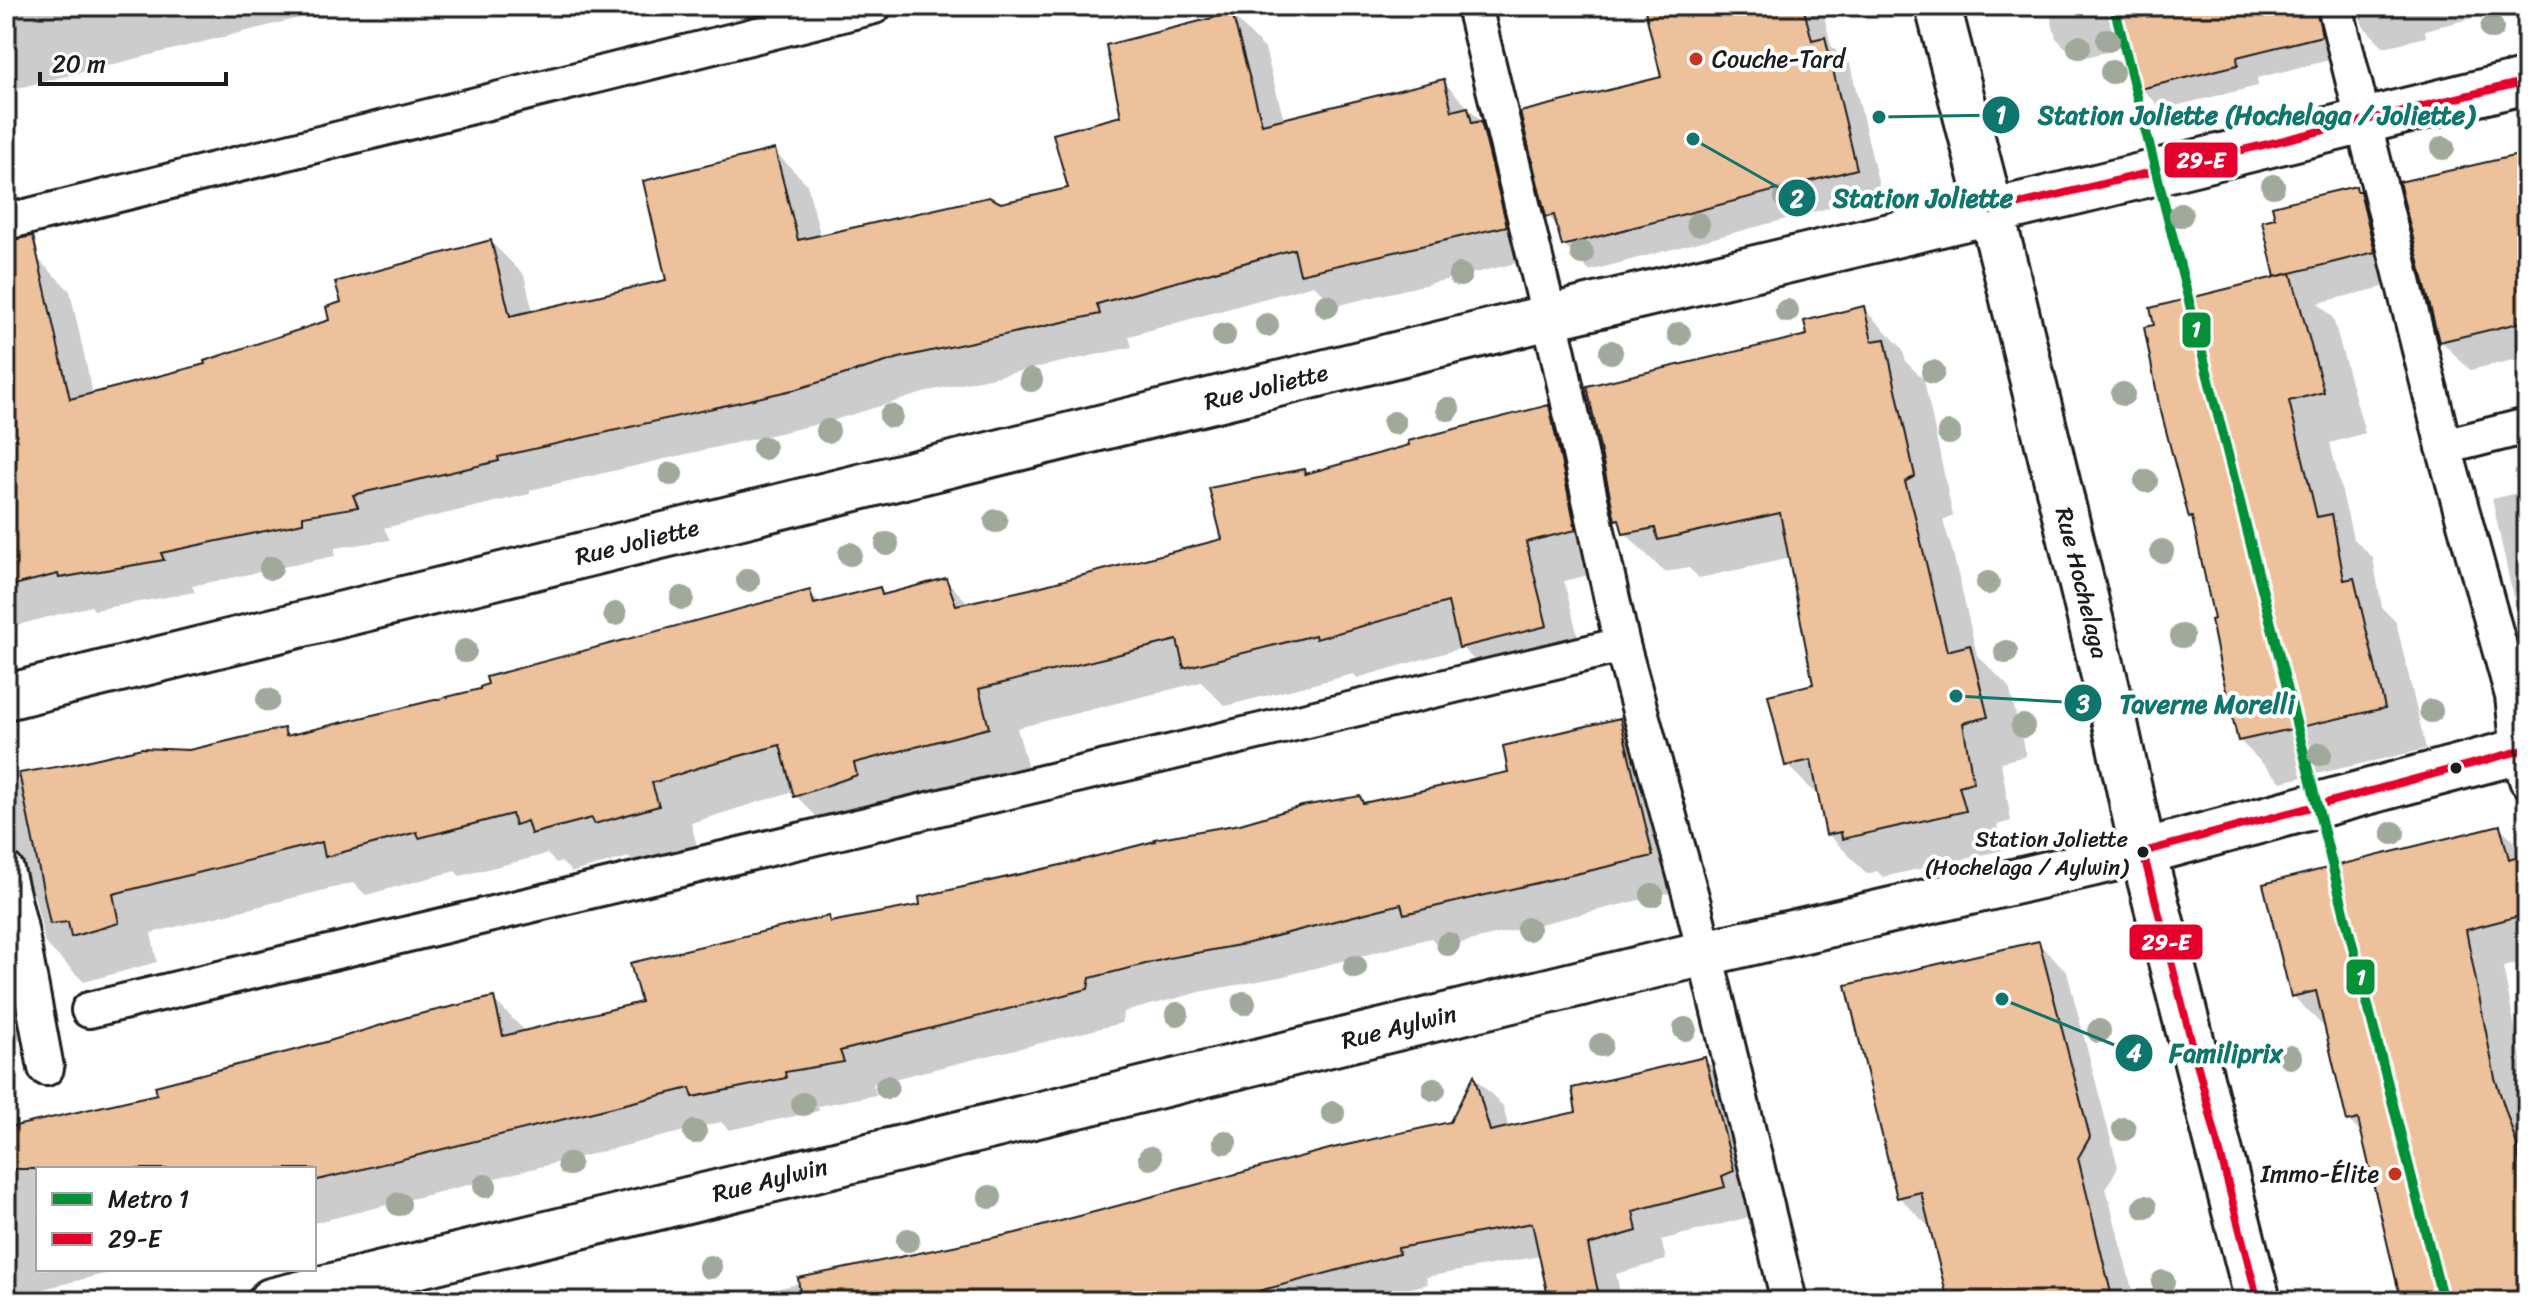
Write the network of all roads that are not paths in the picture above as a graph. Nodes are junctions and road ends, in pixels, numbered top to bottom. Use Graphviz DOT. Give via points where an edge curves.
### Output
graph roads {
  1 [pos="874,6"];
  2 [pos="1474,6"];
  3 [pos="1938,6"];
  4 [pos="2335,6"];
  5 [pos="2527,81"];
  6 [pos="2364,121"];
  7 [pos="1991,211"];
  8 [pos="6,222"];
  9 [pos="1550,317"];
  10 [pos="2527,426"];
  11 [pos="2444,447"];
  12 [pos="1622,645"];
  13 [pos="6,697"];
  14 [pos="2524,760"];
  15 [pos="2143,852"];
  16 [pos="6,870"];
  17 [pos="1705,953"];
  18 [pos="89,1010"];
  19 [pos="46,1068"];
  20 [pos="271,1301"];
  21 [pos="1789,1301"];
  22 [pos="2258,1301"];
  1 -- 8 [label="lane"];
  2 -- 9 [label="lane"];
  3 -- 7 [label="street, Rue Hochelaga"];
  4 -- 6 [label="lane"];
  5 -- 6 [label="street, Rue Joliette"];
  6 -- 7 [label="street, Rue Joliette"];
  6 -- 11 [label="lane"];
  7 -- 9 [label="street, Rue Joliette"];
  7 -- 15 [label="street, Rue Hochelaga"];
  9 -- 12 [label="lane"];
  9 -- 13 [label="street, Rue Joliette"];
  10 -- 11 [label="lane"];
  11 -- 14 [label="lane" via="2513,696"];
  12 -- 17 [label="lane"];
  12 -- 18 [label="lane"];
  14 -- 15 [label="street, Rue Aylwin"];
  15 -- 17 [label="street, Rue Aylwin"];
  15 -- 22 [label="street, Rue Hochelaga"];
  16 -- 19 [label="lane"];
  17 -- 20 [label="street, Rue Aylwin"];
  17 -- 21 [label="lane"];
}
